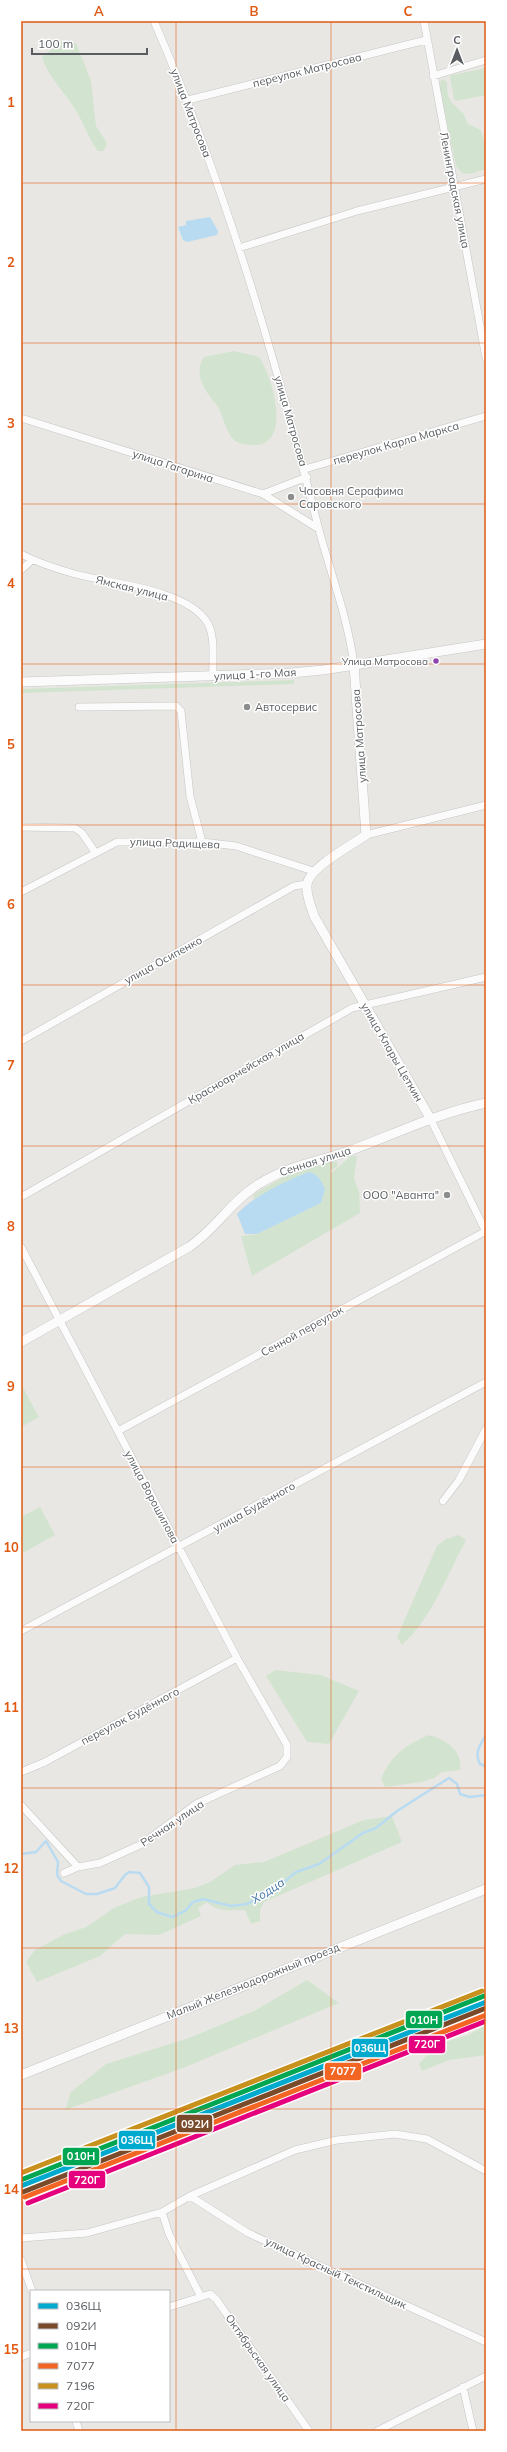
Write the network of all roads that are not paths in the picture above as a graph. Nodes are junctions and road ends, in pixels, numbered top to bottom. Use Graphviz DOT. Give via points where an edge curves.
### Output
graph roads {
  1 [pos="154,21"];
  2 [pos="424,21"];
  3 [pos="426,40"];
  4 [pos="486,60"];
  5 [pos="433,76"];
  6 [pos="188,100"];
  7 [pos="486,178"];
  8 [pos="455,187"];
  9 [pos="239,248"];
  10 [pos="486,358"];
  11 [pos="486,416"];
  12 [pos="21,418"];
  13 [pos="305,469"];
  14 [pos="307,477"];
  15 [pos="263,494"];
  16 [pos="319,529"];
  17 [pos="21,554"];
  18 [pos="32,560"];
  19 [pos="21,570"];
  20 [pos="486,644"];
  21 [pos="354,665"];
  22 [pos="213,676"];
  23 [pos="21,682"];
  24 [pos="79,707"];
  25 [pos="486,805"];
  26 [pos="21,826"];
  27 [pos="366,835"];
  28 [pos="202,842"];
  29 [pos="95,852"];
  30 [pos="313,871"];
  31 [pos="307,884"];
  32 [pos="21,892"];
  33 [pos="486,977"];
  34 [pos="365,1005"];
  35 [pos="21,1041"];
  36 [pos="486,1103"];
  37 [pos="430,1118"];
  38 [pos="21,1197"];
  39 [pos="486,1231"];
  40 [pos="21,1247"];
  41 [pos="58,1320"];
  42 [pos="21,1342"];
  43 [pos="486,1382"];
  44 [pos="486,1429"];
  45 [pos="118,1432"];
  46 [pos="443,1501"];
  47 [pos="179,1548"];
  48 [pos="21,1631"];
  49 [pos="237,1658"];
  50 [pos="287,1745"];
  51 [pos="21,1772"];
  52 [pos="21,1805"];
  53 [pos="78,1867"];
  54 [pos="64,1873"];
  55 [pos="486,1889"];
  56 [pos="21,2075"];
  57 [pos="486,2170"];
  58 [pos="190,2196"];
  59 [pos="162,2212"];
  60 [pos="21,2238"];
  61 [pos="21,2260"];
  62 [pos="32,2290"];
  63 [pos="201,2297"];
  64 [pos="170,2307"];
  65 [pos="486,2342"];
  66 [pos="30,2354"];
  67 [pos="21,2358"];
  68 [pos="486,2376"];
  69 [pos="463,2387"];
  70 [pos="309,2431"];
  71 [pos="377,2431"];
  72 [pos="474,2431"];
  1 -- 6 [label="street, улица Матросова"];
  2 -- 3 [label="street, Ленинградская улица"];
  3 -- 5 [label="street, Ленинградская улица"];
  3 -- 6 [label="street, переулок Матросова"];
  4 -- 5 [label="street"];
  5 -- 8 [label="street, Ленинградская улица"];
  6 -- 9 [label="street, улица Матросова"];
  7 -- 8 [label="street"];
  8 -- 9 [label="street" via="357,211"];
  8 -- 10 [label="street, Ленинградская улица"];
  9 -- 13 [label="street, улица Матросова"];
  11 -- 13 [label="street, переулок Карла Маркса"];
  12 -- 15 [label="street, улица Гагарина"];
  13 -- 14 [label="street, улица Матросова"];
  14 -- 15 [label="street"];
  14 -- 16 [label="street, улица Матросова"];
  15 -- 16 [label="street, улица Гагарина"];
  16 -- 21 [label="street, улица Матросова"];
  17 -- 18 [label="street, Ямская улица"];
  18 -- 19 [label="street"];
  18 -- 22 [label="street, Ямская улица" via="74,574 167,595 197,610 208,623 210,630"];
  20 -- 21 [label="street, улица 1-го Мая"];
  21 -- 22 [label="street, улица 1-го Мая" via="291,673"];
  21 -- 27 [label="street, улица Матросова"];
  22 -- 23 [label="street, улица 1-го Мая"];
  24 -- 28 [label="street" via="176,706 181,711 190,796"];
  25 -- 27 [label="street"];
  26 -- 29 [label="street" via="75,828 82,833"];
  27 -- 30 [label="street"];
  28 -- 29 [label="street, улица Радищева" via="117,842"];
  28 -- 30 [label="street, улица Радищева" via="236,846"];
  29 -- 32 [label="street, улица Радищева"];
  30 -- 31 [label="street"];
  31 -- 34 [label="street, улица Клары Цеткин" via="308,898 314,916"];
  31 -- 35 [label="street, улица Осипенко" via="294,886"];
  33 -- 34 [label="street, Красноармейская улица"];
  34 -- 37 [label="street, улица Клары Цеткин"];
  34 -- 38 [label="street, Красноармейская улица" via="352,1008"];
  36 -- 37 [label="street, Сенная улица"];
  37 -- 39 [label="street, улица Клары Цеткин"];
  37 -- 41 [label="street, Сенная улица" via="362,1146 299,1164 274,1175 237,1199 198,1241"];
  39 -- 45 [label="street, Сенной переулок"];
  40 -- 41 [label="street, улица Ворошилова"];
  41 -- 42 [label="street, Сенная улица"];
  41 -- 45 [label="street, улица Ворошилова"];
  43 -- 47 [label="street, улица Будённого"];
  44 -- 46 [label="street" via="459,1480"];
  45 -- 47 [label="street, улица Ворошилова"];
  47 -- 48 [label="street, улица Будённого"];
  47 -- 49 [label="street, улица Ворошилова"];
  49 -- 50 [label="street, улица Ворошилова"];
  49 -- 51 [label="street, переулок Будённого" via="45,1762"];
  50 -- 53 [label="street, Речная улица" via="287,1757 280,1766 196,1804 142,1844 100,1863"];
  52 -- 53 [label="street"];
  53 -- 54 [label="street, Речная улица"];
  55 -- 56 [label="street, Малый Железнодорожный проезд"];
  57 -- 58 [label="street" via="427,2140 395,2134 337,2140 295,2150"];
  58 -- 59 [label="street"];
  58 -- 65 [label="street, улица Красный Текстильщик" via="248,2233"];
  59 -- 60 [label="street" via="87,2233"];
  59 -- 63 [label="street" via="169,2234"];
  61 -- 62 [label="street"];
  63 -- 64 [label="street"];
  63 -- 70 [label="street, Октябрьская улица" via="210,2294 216,2299"];
  66 -- 67 [label="street"];
  68 -- 69 [label="street"];
  69 -- 71 [label="street"];
  69 -- 72 [label="street"];
}
